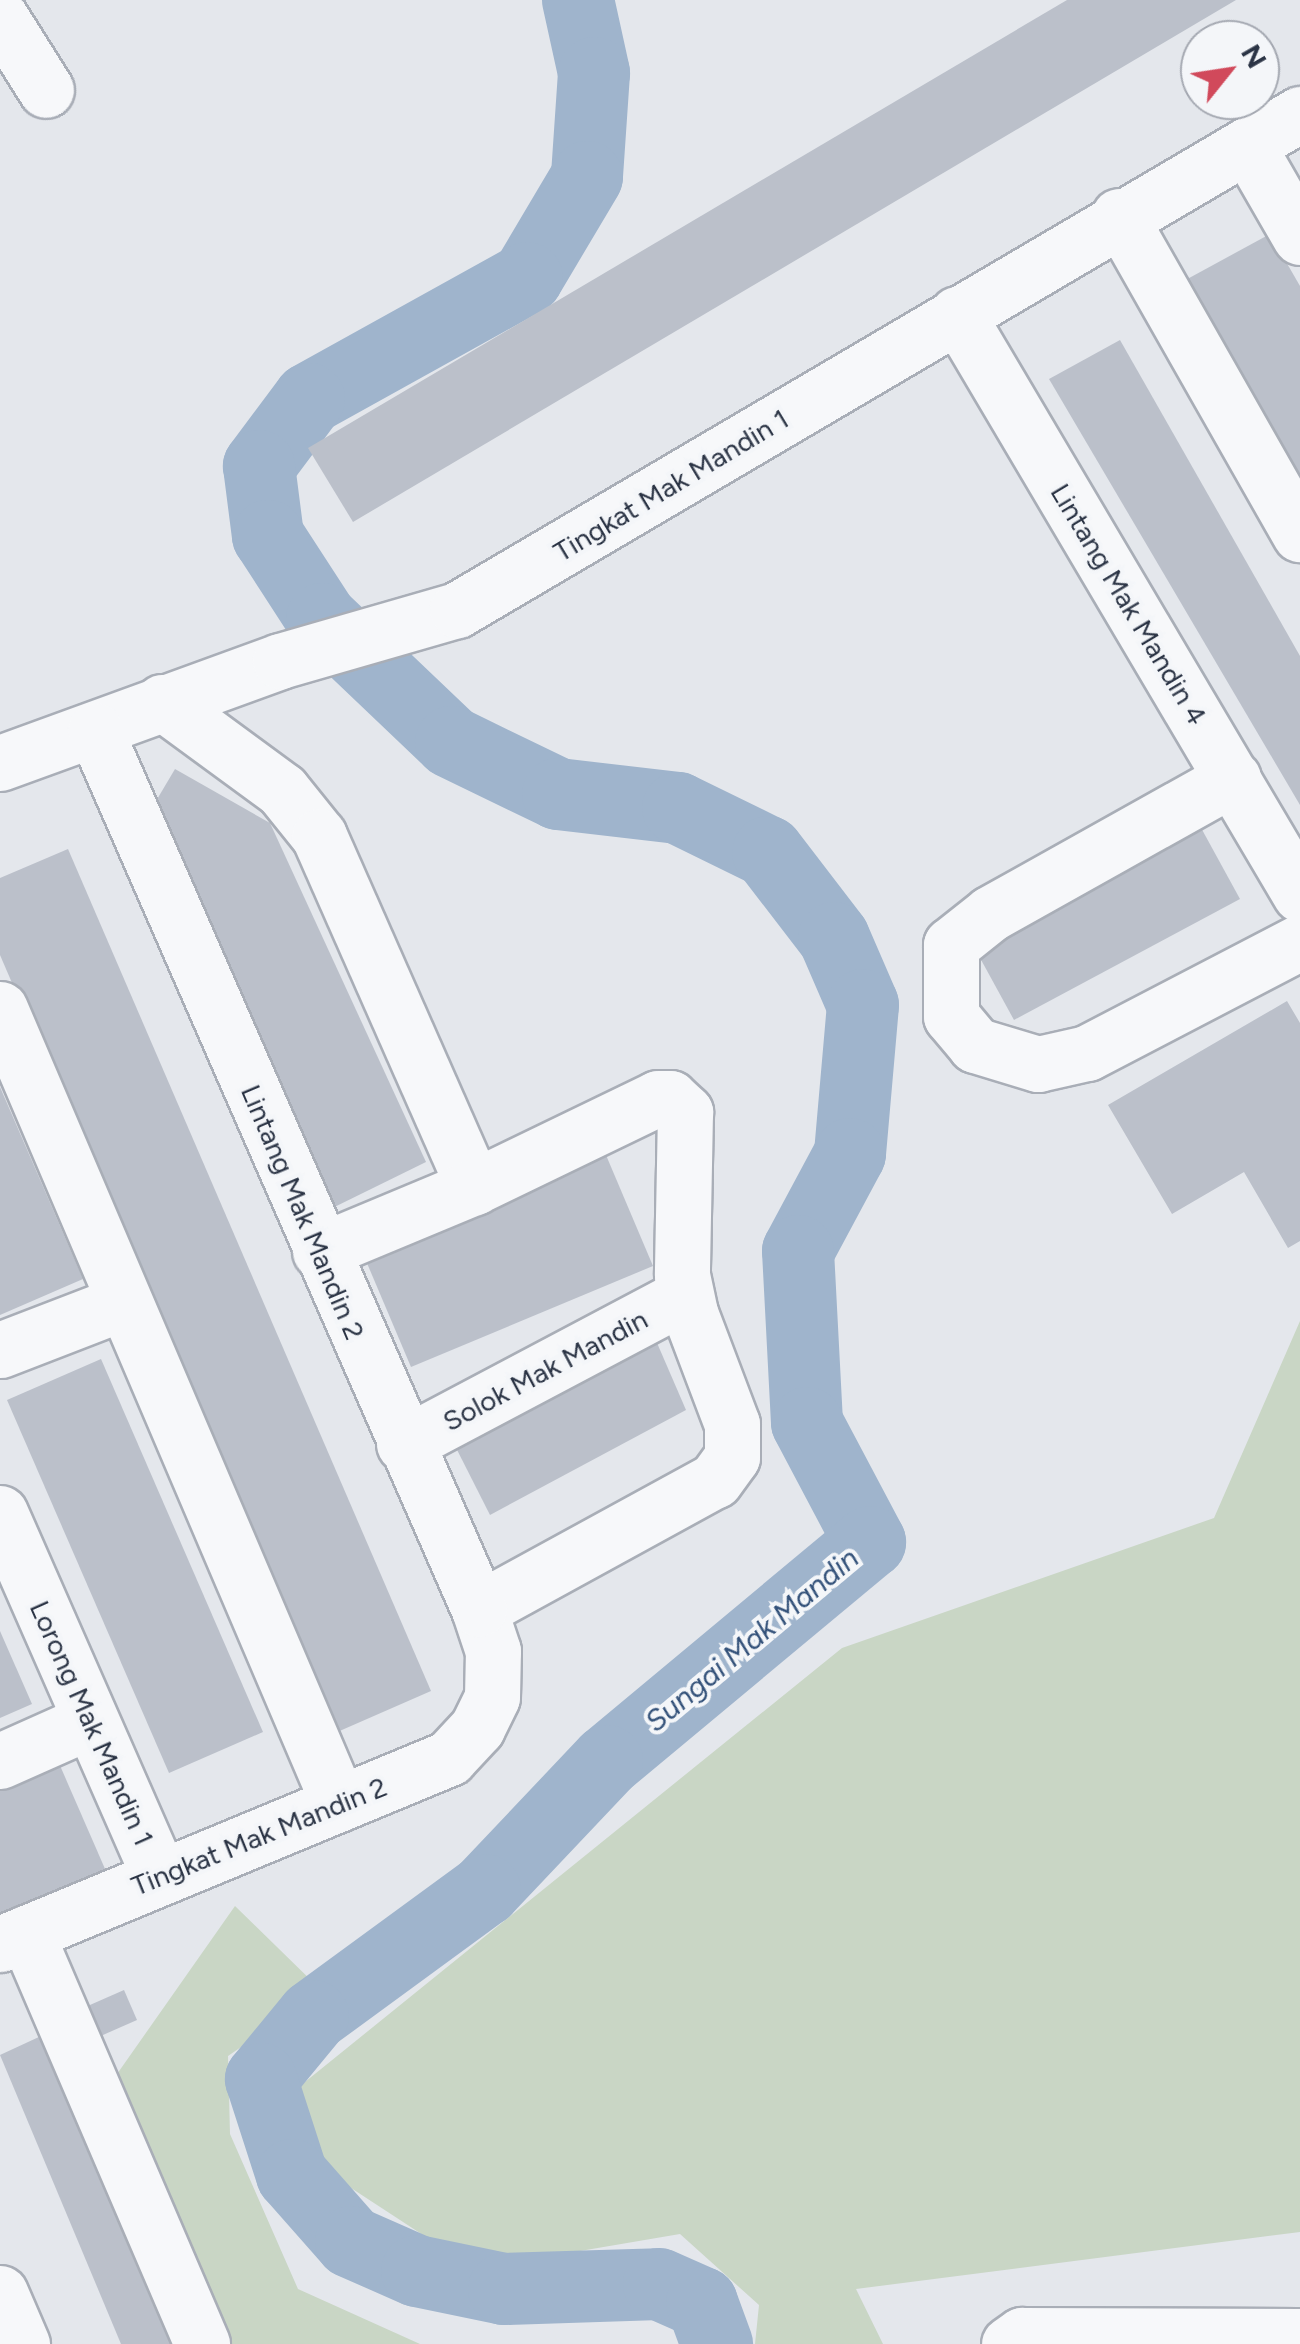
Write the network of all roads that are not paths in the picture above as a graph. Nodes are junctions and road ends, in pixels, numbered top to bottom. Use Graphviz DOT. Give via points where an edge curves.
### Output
graph roads {
  1 [pos="0,17"];
  2 [pos="46,90"];
  3 [pos="1300,114"];
  4 [pos="1247,145"];
  5 [pos="1119,216"];
  6 [pos="1300,237"];
  7 [pos="956,314"];
  8 [pos="1300,534"];
  9 [pos="162,702"];
  10 [pos="95,730"];
  11 [pos="0,763"];
  12 [pos="1233,778"];
  13 [pos="1300,894"];
  14 [pos="1300,942"];
  15 [pos="0,1010"];
  16 [pos="474,1186"];
  17 [pos="320,1251"];
  18 [pos="686,1295"];
  19 [pos="122,1303"];
  20 [pos="0,1350"];
  21 [pos="404,1444"];
  22 [pos="4,1531"];
  23 [pos="478,1608"];
  24 [pos="492,1698"];
  25 [pos="90,1722"];
  26 [pos="0,1761"];
  27 [pos="339,1804"];
  28 [pos="160,1877"];
  29 [pos="13,1938"];
  30 [pos="0,2293"];
  31 [pos="1300,2336"];
  32 [pos="22,2344"];
  33 [pos="202,2344"];
  34 [pos="1009,2344"];
  1 -- 2 [label="street"];
  3 -- 4 [label="street, Tingkat Mak Mandin 1"];
  4 -- 5 [label="street, Tingkat Mak Mandin 1"];
  4 -- 6 [label="street"];
  5 -- 7 [label="street, Tingkat Mak Mandin 1"];
  5 -- 8 [label="street"];
  7 -- 9 [label="street, Tingkat Mak Mandin 1" via="457,610"];
  7 -- 12 [label="street, Lintang Mak Mandin 4"];
  9 -- 10 [label="street, Tingkat Mak Mandin 1"];
  9 -- 16 [label="street" via="282,790 319,836"];
  10 -- 11 [label="street, Tingkat Mak Mandin 1"];
  10 -- 17 [label="street, Lintang Mak Mandin 2"];
  12 -- 13 [label="street, Lintang Mak Mandin 4"];
  12 -- 14 [label="street" via="990,914 951,945 951,1016 975,1044 1038,1064 1087,1054"];
  15 -- 19 [label="street"];
  16 -- 17 [label="street"];
  16 -- 18 [label="street" via="670,1098 685,1112 688,1128"];
  17 -- 21 [label="street, Lintang Mak Mandin 2"];
  18 -- 21 [label="street, Solok Mak Mandin"];
  18 -- 23 [label="street" via="732,1424 726,1468"];
  19 -- 20 [label="street"];
  19 -- 27 [label="street"];
  21 -- 23 [label="street, Lintang Mak Mandin 2"];
  22 -- 25 [label="street, Lorong Mak Mandin 1"];
  23 -- 24 [label="street, Lintang Mak Mandin 2" via="493,1651"];
  24 -- 27 [label="street, Tingkat Mak Mandin 2" via="477,1728 448,1758"];
  25 -- 26 [label="street"];
  25 -- 28 [label="street, Lorong Mak Mandin 1"];
  27 -- 28 [label="street, Tingkat Mak Mandin 2"];
  28 -- 29 [label="street, Tingkat Mak Mandin 2"];
  29 -- 33 [label="street"];
  30 -- 32 [label="street"];
  31 -- 34 [label="street" via="1022,2335"];
}
